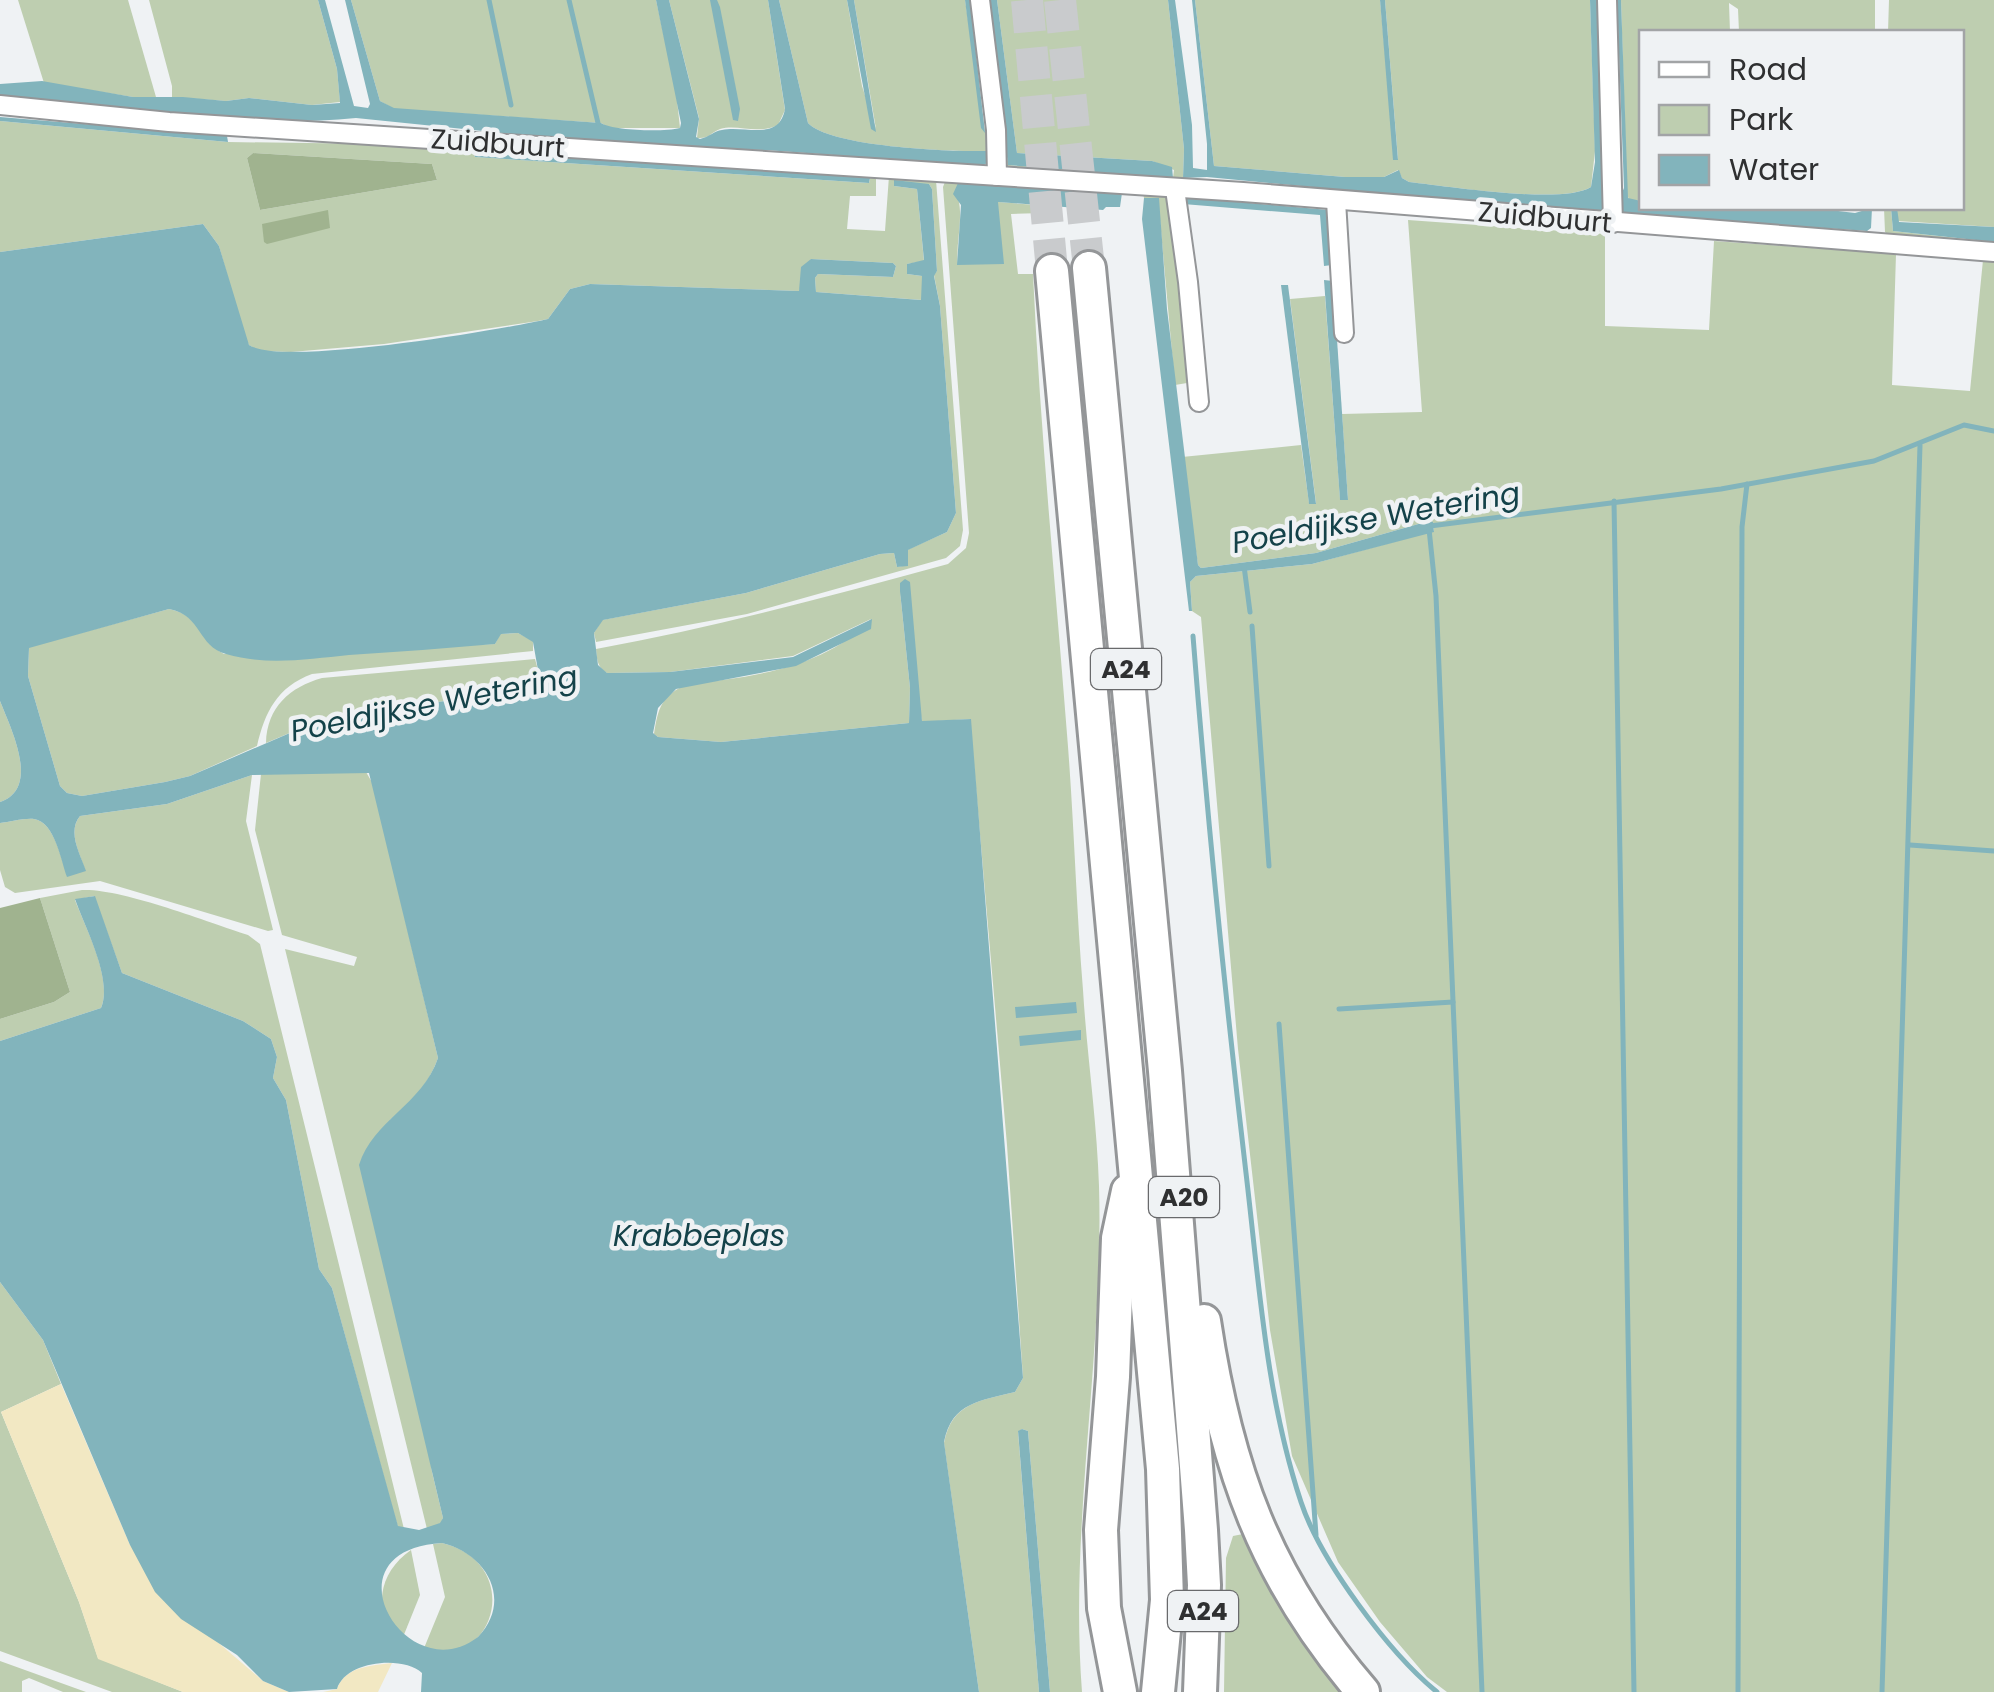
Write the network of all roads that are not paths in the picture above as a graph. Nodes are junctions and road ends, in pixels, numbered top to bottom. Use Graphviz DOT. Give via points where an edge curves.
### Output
graph roads {
  1 [pos="980,0"];
  2 [pos="1607,0"];
  3 [pos="0,105"];
  4 [pos="997,176"];
  5 [pos="1175,189"];
  6 [pos="1336,201"];
  7 [pos="1613,223"];
  8 [pos="1994,252"];
  9 [pos="1089,268"];
  10 [pos="1052,270"];
  11 [pos="1344,333"];
  12 [pos="1199,402"];
  13 [pos="1165,1071"];
  14 [pos="1135,1162"];
  15 [pos="1120,1692"];
  16 [pos="1158,1692"];
  17 [pos="1200,1692"];
  18 [pos="1363,1692"];
  1 -- 4 [label="street"];
  2 -- 7 [label="street"];
  3 -- 4 [label="street, Zuidbuurt"];
  4 -- 5 [label="street, Zuidbuurt"];
  5 -- 6 [label="street, Zuidbuurt"];
  5 -- 12 [label="street"];
  6 -- 7 [label="street, Zuidbuurt"];
  6 -- 11 [label="street"];
  7 -- 8 [label="street, Zuidbuurt"];
  9 -- 13 [label="highway, A24"];
  10 -- 14 [label="highway, A24"];
  13 -- 17 [label="highway, A24" via="1201,1530"];
  13 -- 18 [label="highway, A20" via="1212,1380 1240,1484 1280,1574"];
  14 -- 15 [label="highway, A24" via="1118,1238 1101,1530 1104,1608"];
  14 -- 16 [label="highway, A24" via="1168,1550"];
}
